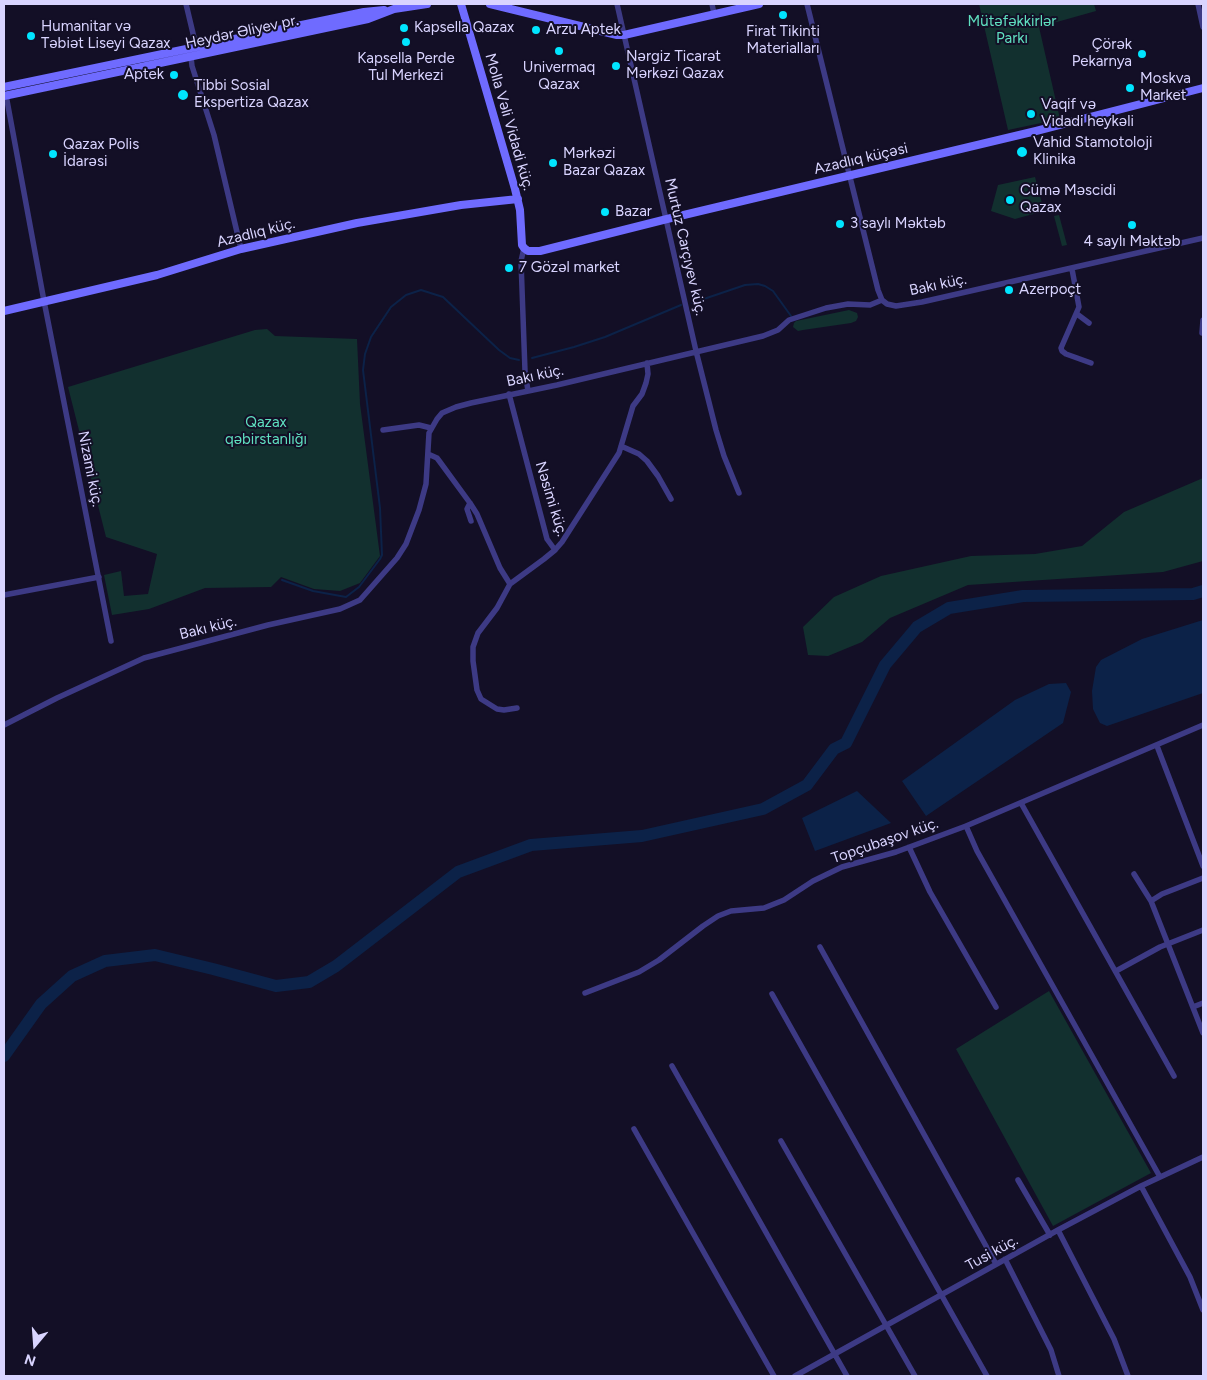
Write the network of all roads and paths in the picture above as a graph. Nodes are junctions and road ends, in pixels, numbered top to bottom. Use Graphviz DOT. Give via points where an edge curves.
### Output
graph roads {
  1 [pos="186,4"];
  2 [pos="427,4"];
  3 [pos="461,4"];
  4 [pos="490,4"];
  5 [pos="617,4"];
  6 [pos="712,4"];
  7 [pos="759,4"];
  8 [pos="807,4"];
  9 [pos="1198,4"];
  10 [pos="394,9"];
  11 [pos="714,14"];
  12 [pos="1203,27"];
  13 [pos="624,35"];
  14 [pos="192,47"];
  15 [pos="191,56"];
  16 [pos="4,87"];
  17 [pos="1203,88"];
  18 [pos="5,96"];
  19 [pos="851,175"];
  20 [pos="518,198"];
  21 [pos="667,219"];
  22 [pos="1203,238"];
  23 [pos="524,248"];
  24 [pos="241,249"];
  25 [pos="1072,269"];
  26 [pos="882,300"];
  27 [pos="44,301"];
  28 [pos="4,311"];
  29 [pos="1077,314"];
  30 [pos="1203,320"];
  31 [pos="1089,323"];
  32 [pos="1202,333"];
  33 [pos="696,351"];
  34 [pos="647,363"];
  35 [pos="1091,363"];
  36 [pos="528,391"];
  37 [pos="509,394"];
  38 [pos="431,428"];
  39 [pos="383,430"];
  40 [pos="621,446"];
  41 [pos="428,454"];
  42 [pos="739,493"];
  43 [pos="671,499"];
  44 [pos="470,503"];
  45 [pos="471,520"];
  46 [pos="555,550"];
  47 [pos="99,577"];
  48 [pos="510,584"];
  49 [pos="4,595"];
  50 [pos="111,641"];
  51 [pos="517,708"];
  52 [pos="4,725"];
  53 [pos="1203,726"];
  54 [pos="1157,746"];
  55 [pos="1021,803"];
  56 [pos="966,826"];
  57 [pos="909,847"];
  58 [pos="1203,866"];
  59 [pos="1134,874"];
  60 [pos="1203,878"];
  61 [pos="1151,901"];
  62 [pos="1203,930"];
  63 [pos="1169,944"];
  64 [pos="820,947"];
  65 [pos="1116,971"];
  66 [pos="585,993"];
  67 [pos="772,994"];
  68 [pos="1203,1003"];
  69 [pos="996,1007"];
  70 [pos="1193,1007"];
  71 [pos="1203,1033"];
  72 [pos="672,1066"];
  73 [pos="1174,1076"];
  74 [pos="634,1129"];
  75 [pos="781,1141"];
  76 [pos="1203,1157"];
  77 [pos="1160,1177"];
  78 [pos="1018,1180"];
  79 [pos="1142,1186"];
  80 [pos="1058,1230"];
  81 [pos="1050,1235"];
  82 [pos="1006,1259"];
  83 [pos="996,1264"];
  84 [pos="942,1295"];
  85 [pos="1203,1310"];
  86 [pos="886,1325"];
  87 [pos="835,1354"];
  88 [pos="774,1376"];
  89 [pos="795,1376"];
  90 [pos="847,1376"];
  91 [pos="916,1376"];
  92 [pos="987,1376"];
  93 [pos="1059,1376"];
  94 [pos="1128,1376"];
  1 -- 14 [label="street"];
  2 -- 10 [label="street, Heydər Əliyev pr."];
  3 -- 20 [label="street, Molla Vəli Vidadi küç."];
  4 -- 13 [label="street"];
  5 -- 13 [label="street, Murtuz Carçıyev küç."];
  6 -- 11 [label="street"];
  7 -- 11 [label="street"];
  8 -- 19 [label="street"];
  9 -- 12 [label="street"];
  10 -- 14 [label="street" via="364,12"];
  10 -- 15 [label="street, Heydər Əliyev pr." via="368,19"];
  11 -- 13 [label="street"];
  13 -- 21 [label="street, Murtuz Carçıyev küç."];
  14 -- 15 [label="street"];
  14 -- 16 [label="street"];
  15 -- 18 [label="street, Heydər Əliyev pr."];
  15 -- 24 [label="street"];
  17 -- 19 [label="street, Azadlıq küçəsi"];
  18 -- 27 [label="street, Nizami küç."];
  19 -- 21 [label="street, Azadlıq küçəsi"];
  19 -- 26 [label="street"];
  20 -- 23 [label="street, Molla Vəli Vidadi küç."];
  20 -- 24 [label="street, Azadlıq küç." via="384,218"];
  21 -- 23 [label="street, Azadlıq küçəsi" via="540,250"];
  21 -- 33 [label="street, Murtuz Carçıyev küç."];
  22 -- 25 [label="street, Bakı küç."];
  23 -- 36 [label="street" via="521,260"];
  24 -- 27 [label="street, Azadlıq küç." via="157,275"];
  25 -- 26 [label="street, Bakı küç." via="905,305 892,306"];
  25 -- 29 [label="street" via="1079,302"];
  26 -- 33 [label="street, Bakı küç." via="870,305 848,304 812,312 789,320 778,330 763,336"];
  27 -- 28 [label="street, Azadlıq küç."];
  27 -- 47 [label="street, Nizami küç."];
  29 -- 31 [label="street"];
  29 -- 35 [label="street" via="1062,344 1062,351"];
  30 -- 32 [label="street"];
  33 -- 34 [label="street, Bakı küç."];
  33 -- 42 [label="street, Murtuz Carçıyev küç." via="716,430"];
  34 -- 36 [label="street, Bakı küç."];
  34 -- 40 [label="street" via="646,384 633,406"];
  36 -- 37 [label="street, Bakı küç."];
  37 -- 38 [label="street, Bakı küç." via="442,413"];
  37 -- 46 [label="street, Nəsimi küç." via="547,539"];
  38 -- 39 [label="street" via="418,426"];
  38 -- 41 [label="street, Bakı küç."];
  40 -- 43 [label="street" via="647,461"];
  40 -- 46 [label="street" via="612,465"];
  41 -- 44 [label="street" via="437,458"];
  41 -- 52 [label="street, Bakı küç." via="422,500 406,544 360,600 340,609 144,658"];
  44 -- 45 [label="street" via="467,509"];
  44 -- 48 [label="street"];
  46 -- 48 [label="street, Nəsimi küç."];
  47 -- 49 [label="street"];
  47 -- 50 [label="street, Nizami küç."];
  48 -- 51 [label="street" via="478,633 473,661 481,699 498,709"];
  53 -- 54 [label="street, Topçubaşov küç."];
  54 -- 55 [label="street, Topçubaşov küç."];
  54 -- 58 [label="street"];
  55 -- 56 [label="street, Topçubaşov küç."];
  55 -- 65 [label="street"];
  56 -- 57 [label="street, Topçubaşov küç."];
  56 -- 77 [label="street"];
  57 -- 66 [label="street, Topçubaşov küç." via="833,871 764,908 731,911 718,916 639,972"];
  57 -- 69 [label="street" via="930,892"];
  59 -- 61 [label="street"];
  60 -- 61 [label="street"];
  61 -- 63 [label="street"];
  62 -- 63 [label="street"];
  63 -- 65 [label="street"];
  63 -- 70 [label="street"];
  64 -- 83 [label="street"];
  65 -- 73 [label="street"];
  67 -- 84 [label="street"];
  68 -- 70 [label="street"];
  70 -- 71 [label="street"];
  72 -- 87 [label="street"];
  74 -- 88 [label="street"];
  75 -- 86 [label="street"];
  76 -- 77 [label="street, Tusi küç."];
  77 -- 79 [label="street, Tusi küç."];
  78 -- 81 [label="street"];
  79 -- 80 [label="street, Tusi küç."];
  79 -- 85 [label="street" via="1190,1277"];
  80 -- 81 [label="street, Tusi küç."];
  80 -- 94 [label="street" via="1114,1339"];
  81 -- 82 [label="street, Tusi küç."];
  82 -- 83 [label="street, Tusi küç."];
  82 -- 93 [label="street" via="1051,1350"];
  83 -- 84 [label="street, Tusi küç."];
  84 -- 86 [label="street, Tusi küç."];
  84 -- 92 [label="street"];
  86 -- 87 [label="street, Tusi küç."];
  86 -- 91 [label="street"];
  87 -- 89 [label="street, Tusi küç."];
  87 -- 90 [label="street"];
}
